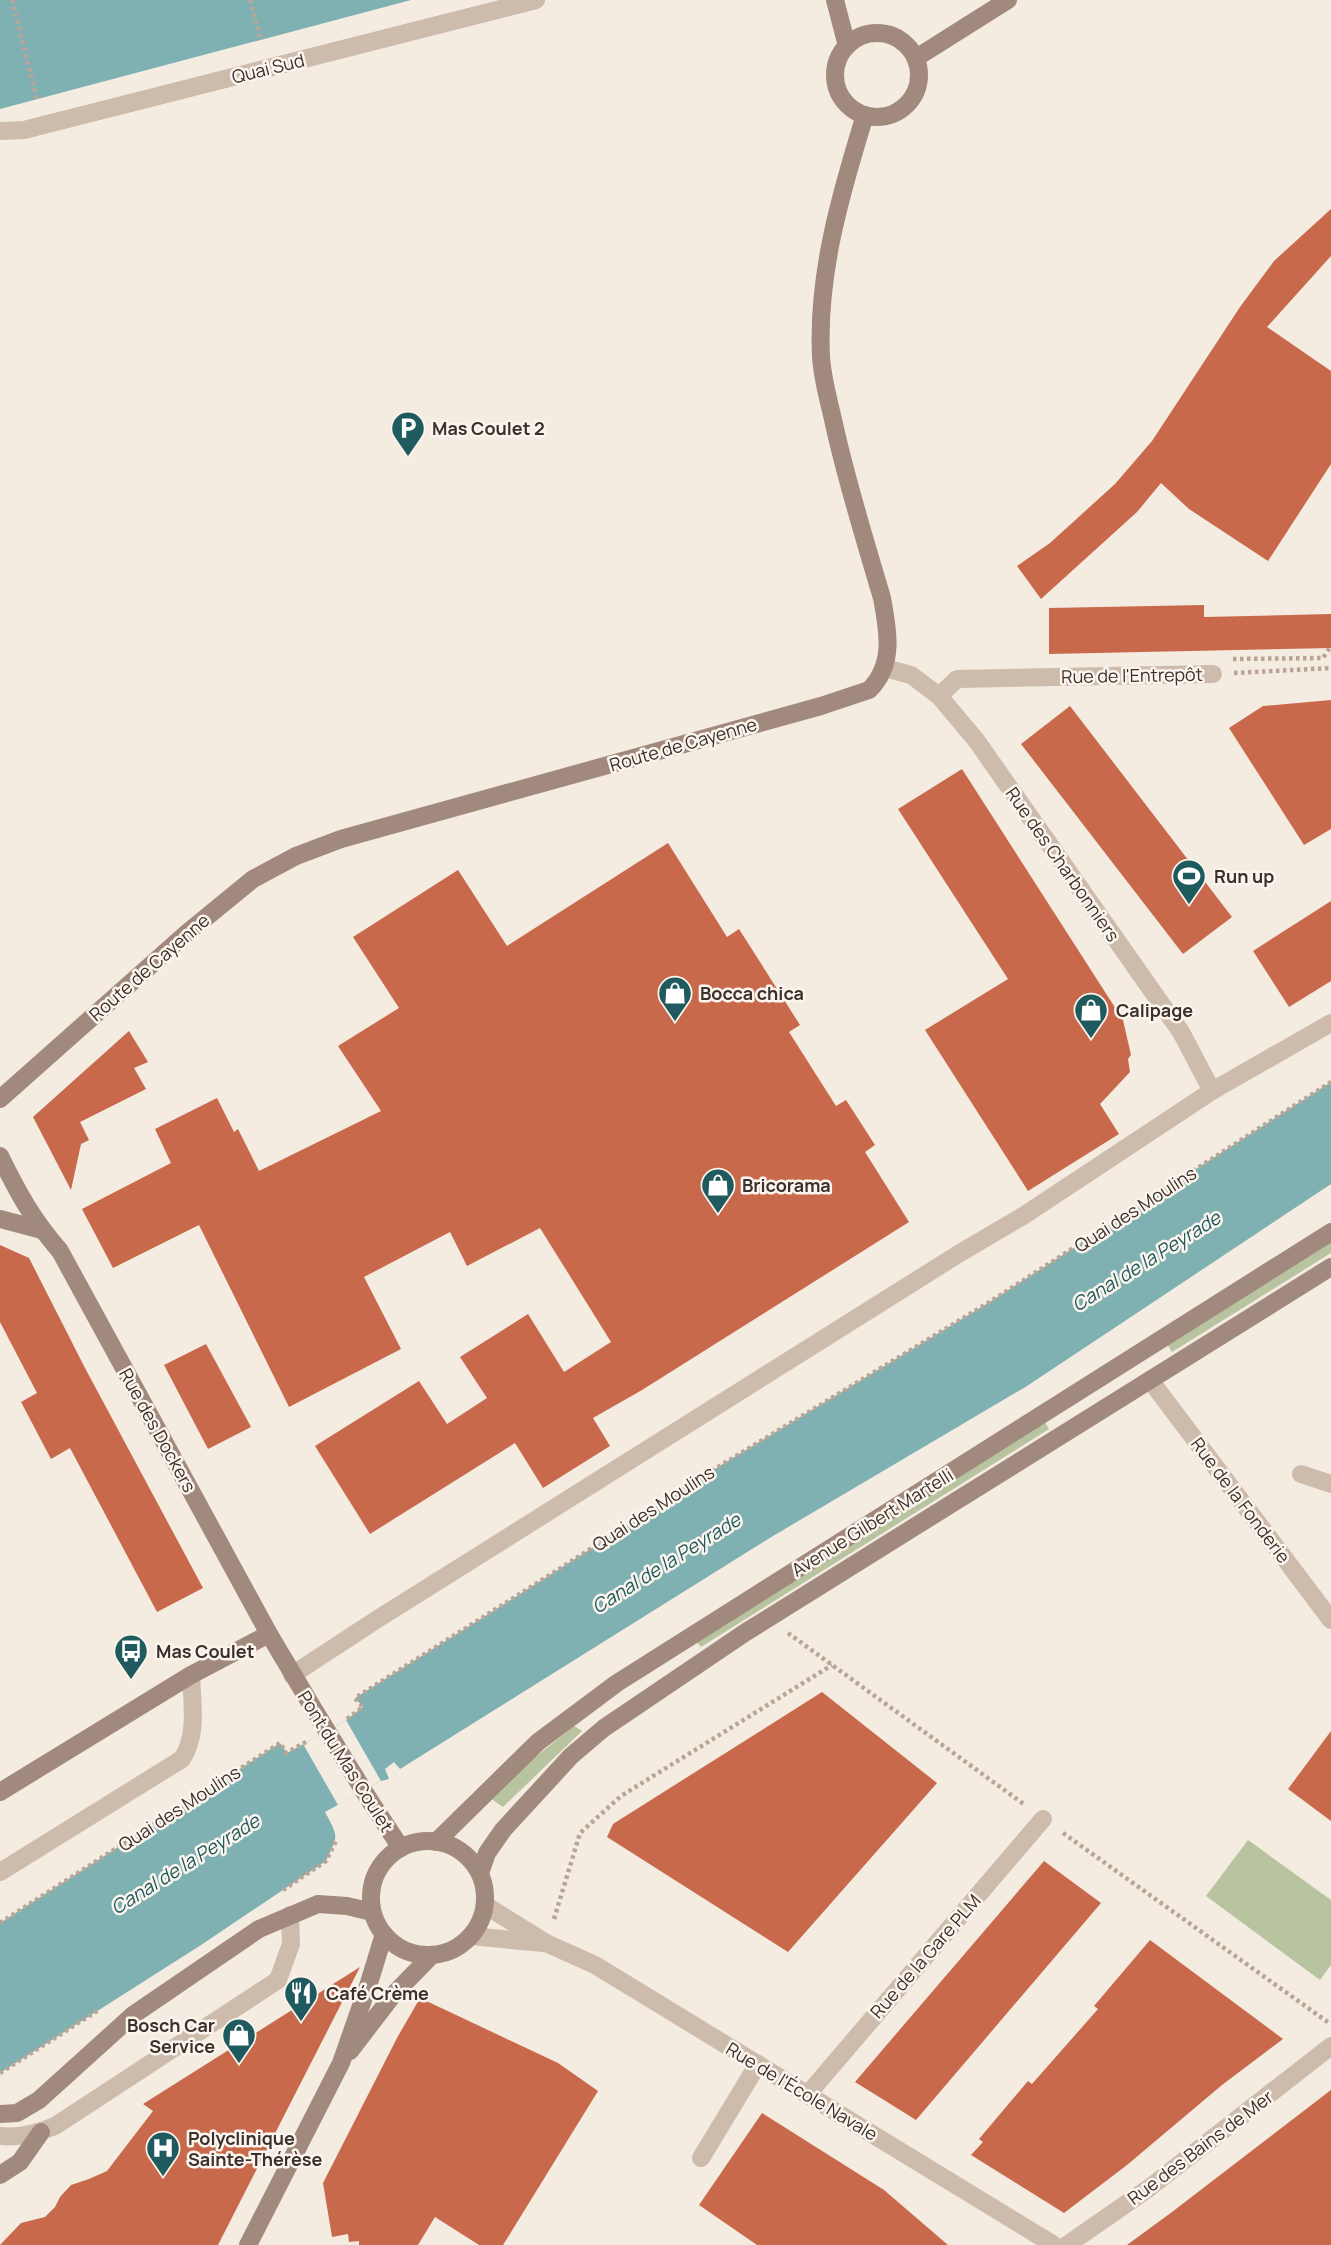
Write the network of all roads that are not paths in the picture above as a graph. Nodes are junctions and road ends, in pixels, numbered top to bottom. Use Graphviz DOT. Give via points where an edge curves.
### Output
graph roads {
  1 [pos="536,0"];
  2 [pos="835,0"];
  3 [pos="1008,0"];
  4 [pos="847,46"];
  5 [pos="915,58"];
  6 [pos="865,115"];
  7 [pos="0,131"];
  8 [pos="885,668"];
  9 [pos="1213,674"];
  10 [pos="939,696"];
  11 [pos="1331,1023"];
  12 [pos="1212,1091"];
  13 [pos="0,1099"];
  14 [pos="0,1156"];
  15 [pos="0,1219"];
  16 [pos="42,1230"];
  17 [pos="1331,1232"];
  18 [pos="1331,1267"];
  19 [pos="1150,1380"];
  20 [pos="1301,1474"];
  21 [pos="1331,1484"];
  22 [pos="1331,1620"];
  23 [pos="269,1634"];
  24 [pos="191,1675"];
  25 [pos="292,1675"];
  26 [pos="0,1792"];
  27 [pos="1043,1819"];
  28 [pos="436,1842"];
  29 [pos="401,1848"];
  30 [pos="0,1872"];
  31 [pos="480,1873"];
  32 [pos="485,1905"];
  33 [pos="372,1912"];
  34 [pos="290,1915"];
  35 [pos="384,1934"];
  36 [pos="471,1937"];
  37 [pos="546,1943"];
  38 [pos="432,1955"];
  39 [pos="1331,2046"];
  40 [pos="341,2063"];
  41 [pos="758,2064"];
  42 [pos="808,2094"];
  43 [pos="0,2114"];
  44 [pos="41,2132"];
  45 [pos="0,2136"];
  46 [pos="701,2158"];
  47 [pos="0,2175"];
  48 [pos="248,2245"];
  49 [pos="1054,2245"];
  50 [pos="1066,2245"];
  1 -- 7 [label="street, Quai Sud" via="24,130"];
  2 -- 4 [label="main road"];
  3 -- 5 [label="main road"];
  4 -- 5 [label="main road" via="861,37 892,36 906,44"];
  4 -- 6 [label="main road" via="835,77 839,93 850,107"];
  5 -- 6 [label="main road" via="917,89 909,103 897,113"];
  6 -- 8 [label="main road" via="843,186 822,291 821,356 846,476 882,598 888,641"];
  8 -- 10 [label="street, Rue des Charbonniers" via="911,675"];
  8 -- 13 [label="main road, Route de Cayenne" via="869,690 821,706 341,839 296,856 253,879 187,933"];
  9 -- 10 [label="street, Rue de l'Entrepôt" via="957,679"];
  10 -- 12 [label="street, Rue des Charbonniers" via="976,740 1181,1032"];
  11 -- 12 [label="street"];
  12 -- 25 [label="street" via="1023,1216"];
  14 -- 16 [label="main road, Rue des Dockers"];
  15 -- 16 [label="main road"];
  16 -- 23 [label="main road, Rue des Dockers" via="60,1251"];
  17 -- 28 [label="main road, Avenue Gilbert Martelli" via="617,1683 538,1742"];
  18 -- 19 [label="main road, Avenue Gilbert Martelli"];
  19 -- 22 [label="street, Rue de la Fonderie"];
  19 -- 31 [label="main road, Avenue Gilbert Martelli" via="746,1632 604,1728 571,1756 503,1830"];
  20 -- 21 [label="street"];
  23 -- 24 [label="main road"];
  23 -- 25 [label="main road"];
  24 -- 26 [label="main road"];
  24 -- 30 [label="street" via="190,1747 182,1759"];
  25 -- 29 [label="main road, Pont du Mas Coulet, bridge"];
  27 -- 42 [label="street, Rue de la Gare PLM"];
  28 -- 29 [label="main road"];
  28 -- 31 [label="main road" via="454,1847"];
  29 -- 33 [label="main road" via="379,1869 372,1890"];
  31 -- 32 [label="main road"];
  32 -- 36 [label="main road"];
  32 -- 37 [label="street, Rue de l'École Navale"];
  33 -- 34 [label="main road" via="318,1904"];
  33 -- 35 [label="main road"];
  34 -- 43 [label="main road" via="260,1929 133,2015 39,2100 17,2113"];
  34 -- 44 [label="street" via="291,1944 278,1980"];
  35 -- 38 [label="main road" via="414,1954"];
  35 -- 40 [label="main road"];
  36 -- 37 [label="street, Rue de l'École Navale"];
  36 -- 38 [label="main road" via="447,1953"];
  37 -- 41 [label="street, Rue de l'École Navale" via="594,1965"];
  38 -- 40 [label="main road" via="393,1995"];
  39 -- 50 [label="street, Rue des Bains de Mer" via="1149,2188"];
  40 -- 48 [label="main road"];
  41 -- 42 [label="street, Rue de l'École Navale"];
  41 -- 46 [label="street"];
  42 -- 49 [label="street, Rue de l'École Navale"];
  44 -- 45 [label="street"];
  44 -- 47 [label="main road" via="20,2162"];
}
